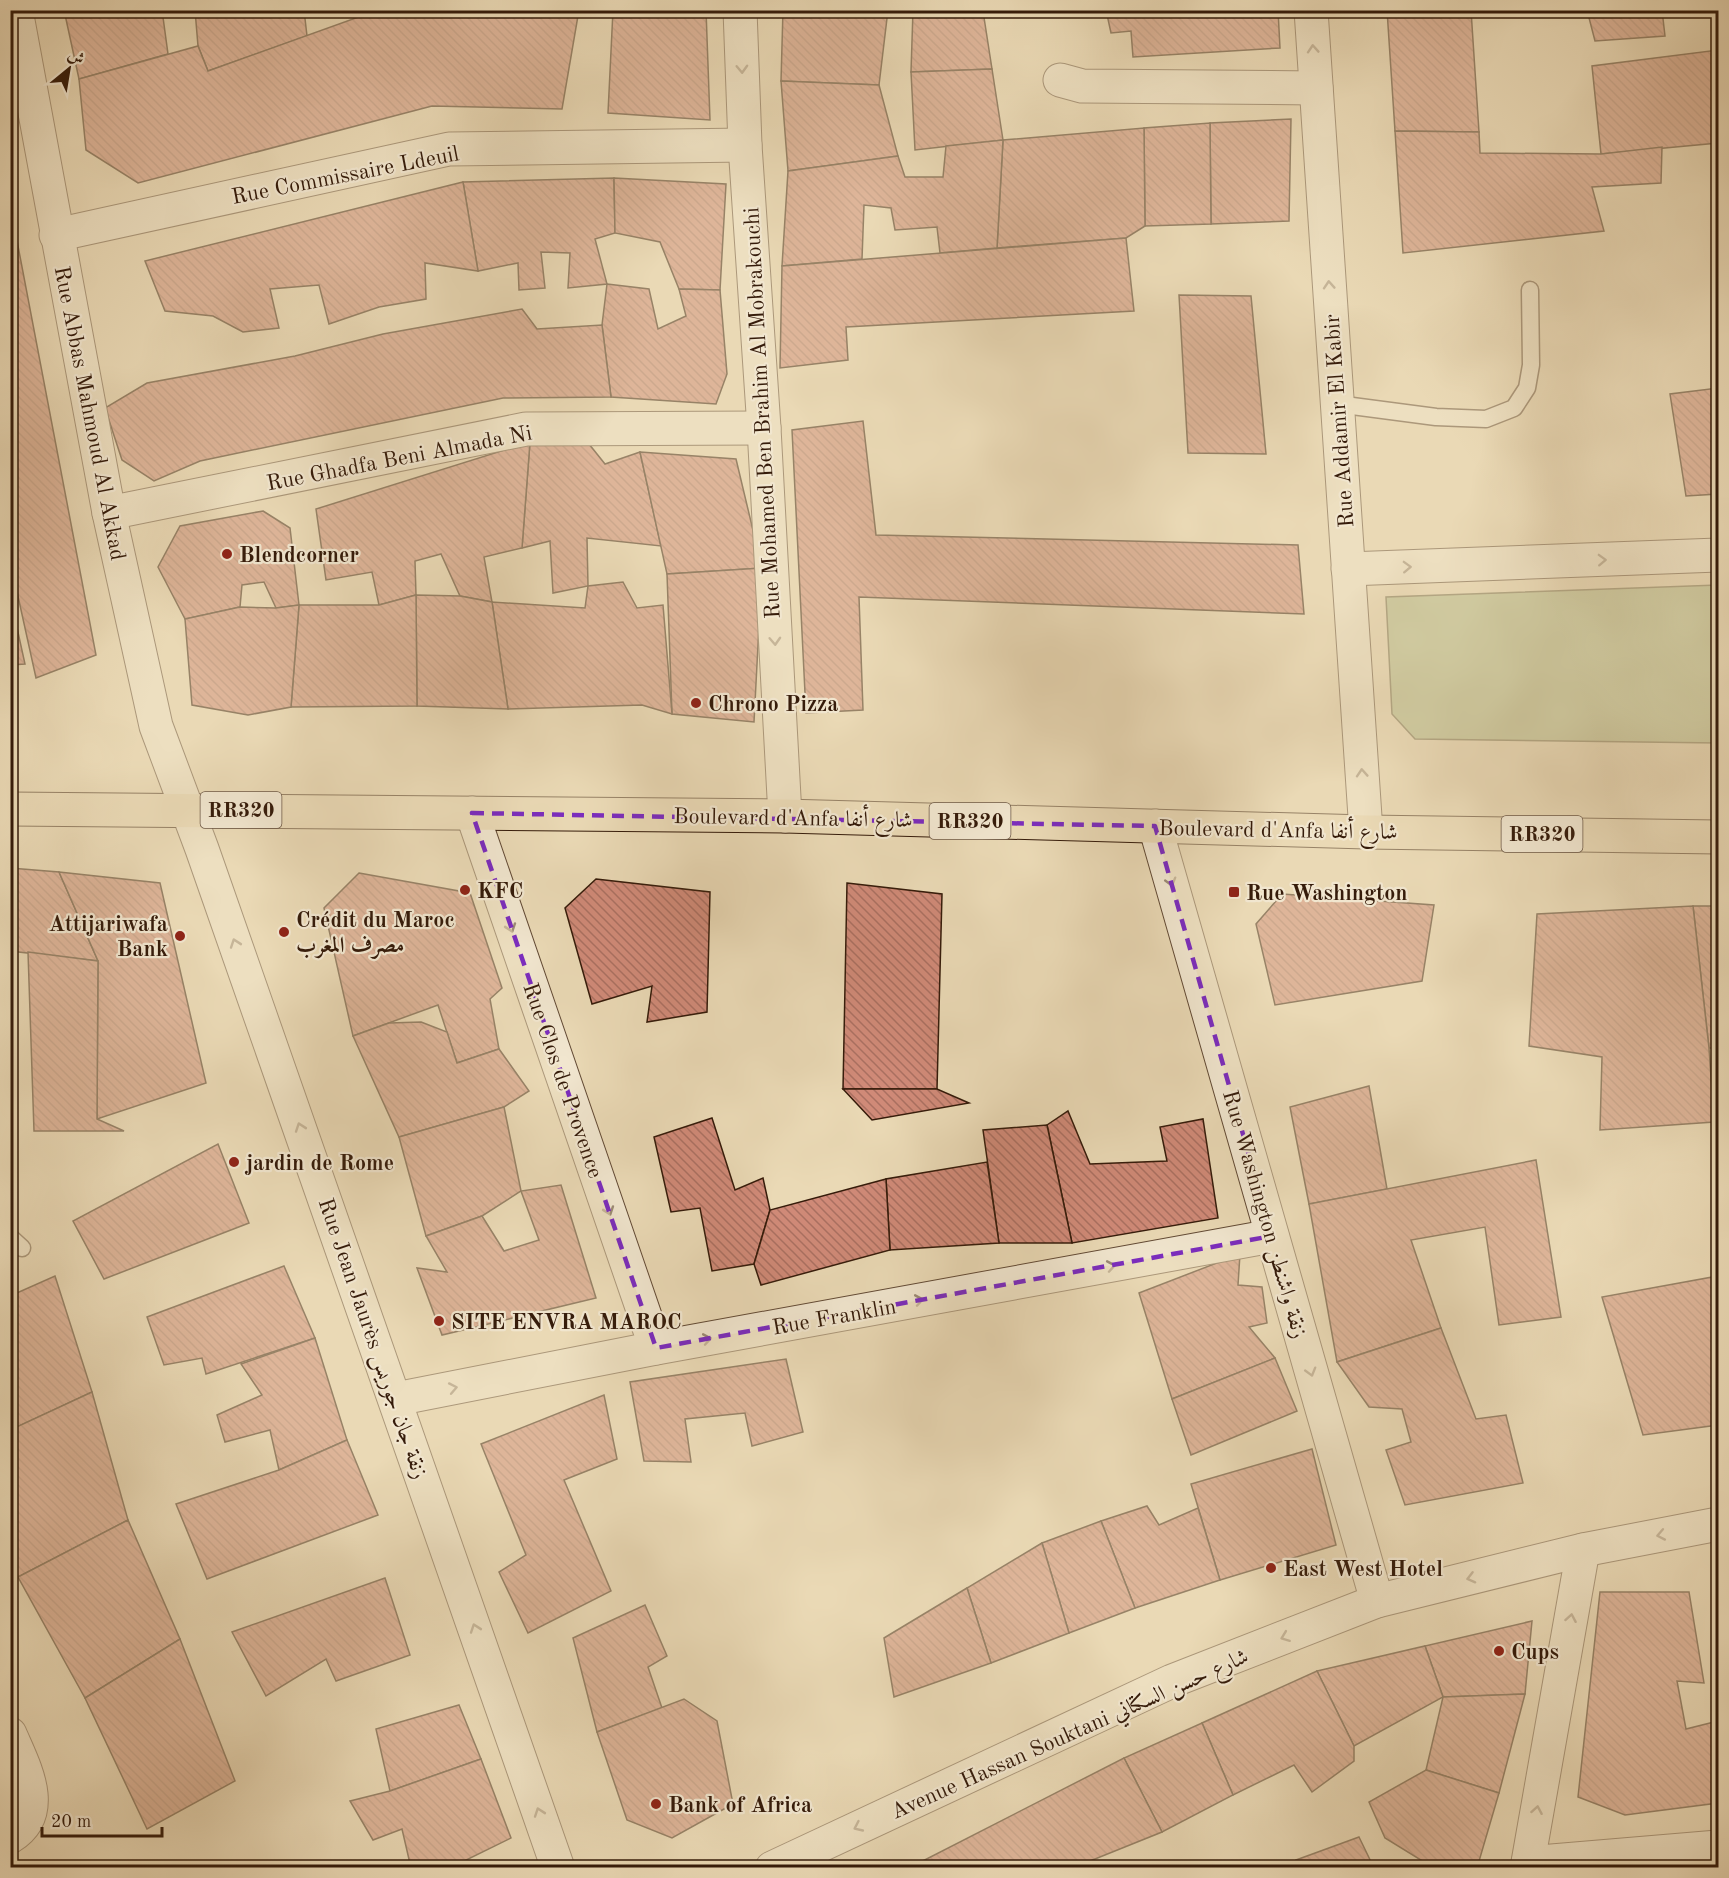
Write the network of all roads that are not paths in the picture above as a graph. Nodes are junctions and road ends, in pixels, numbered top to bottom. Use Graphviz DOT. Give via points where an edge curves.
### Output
graph roads {
  1 [pos="16,10"];
  2 [pos="740,10"];
  3 [pos="1311,10"];
  4 [pos="1060,80"];
  5 [pos="1316,88"];
  6 [pos="745,145"];
  7 [pos="56,235"];
  8 [pos="1530,290"];
  9 [pos="1337,404"];
  10 [pos="764,428"];
  11 [pos="109,513"];
  12 [pos="1719,555"];
  13 [pos="1348,569"];
  14 [pos="10,809"];
  15 [pos="189,810"];
  16 [pos="472,813"];
  17 [pos="785,816"];
  18 [pos="1155,826"];
  19 [pos="1366,832"];
  20 [pos="1719,837"];
  21 [pos="1272,1236"];
  22 [pos="656,1348"];
  23 [pos="396,1399"];
  24 [pos="1719,1524"];
  25 [pos="1583,1550"];
  26 [pos="1377,1601"];
  27 [pos="10,1734"];
  28 [pos="10,1837"];
  29 [pos="1719,1847"];
  30 [pos="1527,1865"];
  31 [pos="558,1868"];
  32 [pos="772,1868"];
  1 -- 7 [label="street, Rue Abbas Mahmoud Al Akkad"];
  2 -- 6 [label="street, Rue Mohamed Ben Brahim Al Mobrakouchi, one-way"];
  5 -- 3 [label="street, Rue Addamir El Kabir, one-way"];
  4 -- 5 [label="street" via="1083,86"];
  9 -- 5 [label="street, Rue Addamir El Kabir, one-way"];
  6 -- 7 [label="street, Rue Commissaire Ldeuil" via="449,149"];
  6 -- 10 [label="street, Rue Mohamed Ben Brahim Al Mobrakouchi"];
  7 -- 11 [label="street, Rue Abbas Mahmoud Al Akkad"];
  8 -- 9 [label="lane" via="1531,365 1527,388 1514,408 1486,419 1436,417"];
  9 -- 13 [label="street, Rue Addamir El Kabir"];
  10 -- 11 [label="street, Rue Ghadfa Beni Almada Ni" via="526,429"];
  10 -- 17 [label="street, Rue Mohamed Ben Brahim Al Mobrakouchi, one-way"];
  11 -- 15 [label="street, Rue Abbas Mahmoud Al Akkad" via="156,726"];
  13 -- 12 [label="street, one-way"];
  19 -- 13 [label="street, Rue Addamir El Kabir, one-way"];
  14 -- 15 [label="main road, Boulevard d'Anfa شارع أنفا / RR320"];
  15 -- 16 [label="main road, Boulevard d'Anfa شارع أنفا / RR320"];
  23 -- 15 [label="street, Rue Jean Jaurès زنقة جان جوريس, one-way"];
  16 -- 17 [label="main road, Boulevard d'Anfa شارع أنفا / RR320"];
  16 -- 22 [label="street, Rue Clos de Provence, one-way"];
  17 -- 18 [label="main road, Boulevard d'Anfa شارع أنفا / RR320"];
  18 -- 19 [label="main road, Boulevard d'Anfa شارع أنفا / RR320"];
  18 -- 21 [label="street, Rue Washington زنقة واشنطن, one-way"];
  19 -- 20 [label="main road, Boulevard d'Anfa شارع أنفا / RR320"];
  22 -- 21 [label="street, Rue Franklin, one-way"];
  21 -- 26 [label="street, Rue Washington زنقة واشنطن, one-way"];
  23 -- 22 [label="street, Rue Franklin, one-way"];
  31 -- 23 [label="street, Rue Jean Jaurès زنقة جان جوريس, one-way"];
  24 -- 25 [label="street, Avenue Hassan Souktani شارع حسن السكتاني, one-way"];
  25 -- 26 [label="street, Avenue Hassan Souktani شارع حسن السكتاني, one-way"];
  30 -- 25 [label="street, one-way"];
  26 -- 32 [label="street, Avenue Hassan Souktani شارع حسن السكتاني, one-way" via="1172,1681"];
  27 -- 28 [label="street" via="29,1778 32,1805 29,1817"];
  29 -- 30 [label="street"];
}
